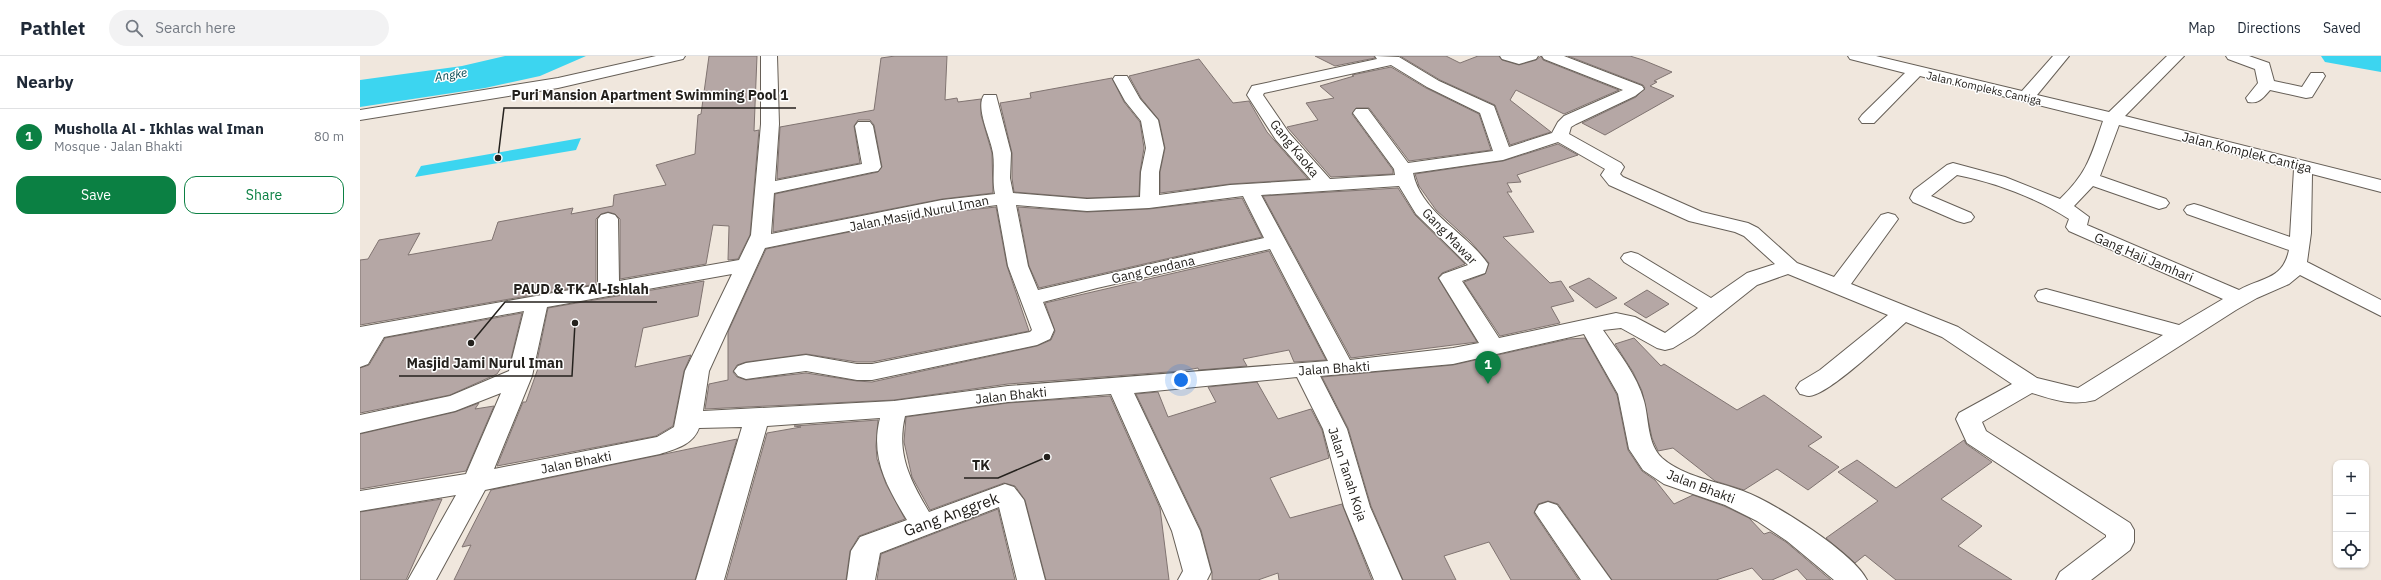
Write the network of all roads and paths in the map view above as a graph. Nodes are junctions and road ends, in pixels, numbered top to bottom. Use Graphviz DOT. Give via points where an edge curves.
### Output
graph roads {
  1 [pos="677,56"];
  2 [pos="769,56"];
  3 [pos="1508,56"];
  4 [pos="1530,56"];
  5 [pos="1550,56"];
  6 [pos="2061,56"];
  7 [pos="2176,56"];
  8 [pos="2234,56"];
  9 [pos="1393,57"];
  10 [pos="1865,57"];
  11 [pos="1916,71"];
  12 [pos="2317,76"];
  13 [pos="1121,79"];
  14 [pos="2266,84"];
  15 [pos="2026,97"];
  16 [pos="2254,98"];
  17 [pos="990,99"];
  18 [pos="1362,113"];
  19 [pos="360,115"];
  20 [pos="2113,118"];
  21 [pos="1868,119"];
  22 [pos="864,126"];
  23 [pos="1560,136"];
  24 [pos="1503,155"];
  25 [pos="2303,166"];
  26 [pos="1404,175"];
  27 [pos="2090,179"];
  28 [pos="1325,185"];
  29 [pos="2381,186"];
  30 [pos="766,188"];
  31 [pos="1249,190"];
  32 [pos="1004,198"];
  33 [pos="1149,202"];
  34 [pos="2159,203"];
  35 [pos="2062,207"];
  36 [pos="2194,210"];
  37 [pos="1964,217"];
  38 [pos="608,219"];
  39 [pos="1888,219"];
  40 [pos="1277,241"];
  41 [pos="758,243"];
  42 [pos="2297,256"];
  43 [pos="1631,258"];
  44 [pos="746,265"];
  45 [pos="1790,267"];
  46 [pos="1838,287"];
  47 [pos="609,288"];
  48 [pos="2046,296"];
  49 [pos="2240,298"];
  50 [pos="1030,299"];
  51 [pos="537,302"];
  52 [pos="1713,308"];
  53 [pos="2381,309"];
  54 [pos="1904,314"];
  55 [pos="1590,326"];
  56 [pos="368,333"];
  57 [pos="2184,334"];
  58 [pos="1493,347"];
  59 [pos="360,359"];
  60 [pos="1343,368"];
  61 [pos="1305,369"];
  62 [pos="746,371"];
  63 [pos="520,376"];
  64 [pos="2029,384"];
  65 [pos="1119,386"];
  66 [pos="1808,388"];
  67 [pos="894,409"];
  68 [pos="757,418"];
  69 [pos="360,424"];
  70 [pos="681,430"];
  71 [pos="476,482"];
  72 [pos="360,501"];
  73 [pos="1548,512"];
  74 [pos="922,524"];
  75 [pos="422,580"];
  76 [pos="710,580"];
  77 [pos="861,580"];
  78 [pos="1031,580"];
  79 [pos="1192,580"];
  80 [pos="1388,580"];
  81 [pos="1597,580"];
  82 [pos="1853,580"];
  83 [pos="2070,580"];
  1 -- 19 [label="street" via="558,83"];
  2 -- 30 [label="street" via="770,124"];
  3 -- 4 [label="street" via="1519,59"];
  5 -- 23 [label="street" via="1636,89 1576,117 1564,125"];
  6 -- 15 [label="street"];
  7 -- 20 [label="street"];
  8 -- 14 [label="street" via="2263,66"];
  9 -- 24 [label="street" via="1433,84 1488,110"];
  9 -- 28 [label="street, Gang Kaoka" via="1258,90 1256,95 1282,136"];
  10 -- 11 [label="street, Jalan Kompleks Cantiga"];
  11 -- 15 [label="street, Jalan Kompleks Cantiga"];
  11 -- 21 [label="street"];
  12 -- 14 [label="street" via="2306,93"];
  13 -- 33 [label="street" via="1133,101 1149,120 1155,148 1150,172"];
  14 -- 16 [label="street"];
  15 -- 20 [label="street, Jalan Kompleks Cantiga"];
  17 -- 32 [label="street" via="992,119 1002,153 1001,178"];
  18 -- 26 [label="street"];
  20 -- 25 [label="street, Jalan Komplek Cantiga"];
  20 -- 27 [label="street"];
  22 -- 30 [label="street" via="872,167"];
  23 -- 24 [label="street"];
  23 -- 45 [label="street" via="1615,167 1610,175 1616,181 1696,217 1741,227 1751,232"];
  24 -- 26 [label="street"];
  25 -- 29 [label="street, Jalan Komplek Cantiga"];
  25 -- 42 [label="street"];
  26 -- 28 [label="street"];
  26 -- 58 [label="street, Gang Mawar" via="1422,210 1479,266 1478,269 1450,278"];
  27 -- 34 [label="street"];
  27 -- 35 [label="street"];
  28 -- 31 [label="street"];
  30 -- 41 [label="street"];
  31 -- 33 [label="street, Jalan Masjid Nurul Iman"];
  31 -- 40 [label="street"];
  32 -- 33 [label="street, Jalan Masjid Nurul Iman" via="1086,205"];
  32 -- 41 [label="street, Jalan Masjid Nurul Iman" via="942,206"];
  32 -- 50 [label="street" via="1018,266"];
  35 -- 37 [label="street" via="1972,172 1953,169 1920,198"];
  35 -- 49 [label="street, Gang Haji Jamhari" via="2079,217 2076,227"];
  36 -- 42 [label="street"];
  38 -- 47 [label="street"];
  39 -- 46 [label="street"];
  40 -- 50 [label="street, Gang Cendana"];
  40 -- 60 [label="street"];
  41 -- 44 [label="street"];
  42 -- 49 [label="street" via="2285,277"];
  42 -- 53 [label="street"];
  43 -- 52 [label="street"];
  44 -- 47 [label="street"];
  44 -- 70 [label="street" via="697,371"];
  45 -- 46 [label="street"];
  45 -- 52 [label="street" via="1759,276 1743,284"];
  46 -- 54 [label="street"];
  47 -- 51 [label="street"];
  48 -- 57 [label="street"];
  49 -- 57 [label="street"];
  50 -- 62 [label="street" via="1043,330 1037,338 872,372 857,372 806,363"];
  51 -- 56 [label="street"];
  51 -- 63 [label="street"];
  52 -- 55 [label="street" via="1665,342 1622,321"];
  54 -- 64 [label="street" via="1950,332"];
  54 -- 66 [label="street" via="1828,376"];
  55 -- 58 [label="street, Jalan Bhakti"];
  55 -- 82 [label="street, Jalan Bhakti" via="1630,394 1644,455 1652,463 1684,481 1734,498 1768,515 1798,534"];
  56 -- 59 [label="street"];
  57 -- 64 [label="street" via="2087,394 2062,394"];
  58 -- 60 [label="street, Jalan Bhakti" via="1454,356"];
  60 -- 61 [label="street, Jalan Bhakti"];
  61 -- 65 [label="street, Jalan Bhakti"];
  61 -- 80 [label="street, Jalan Tanah Koja" via="1334,429 1356,507"];
  63 -- 69 [label="street" via="456,403"];
  63 -- 71 [label="street"];
  64 -- 83 [label="street" via="1968,419 1969,424 1976,437 2120,530 2120,542"];
  65 -- 67 [label="street, Jalan Bhakti" via="1008,394"];
  65 -- 79 [label="street" via="1186,531 1197,572"];
  67 -- 68 [label="street, Jalan Bhakti"];
  67 -- 74 [label="street" via="889,426 890,465"];
  68 -- 70 [label="street, Jalan Bhakti"];
  68 -- 76 [label="street"];
  70 -- 71 [label="street, Jalan Bhakti" via="660,445"];
  71 -- 72 [label="street, Jalan Bhakti"];
  71 -- 75 [label="street"];
  73 -- 81 [label="street"];
  74 -- 77 [label="street, Gang Anggrek" via="870,544 865,551"];
  74 -- 78 [label="street, Gang Anggrek" via="1005,494 1011,500"];
}
